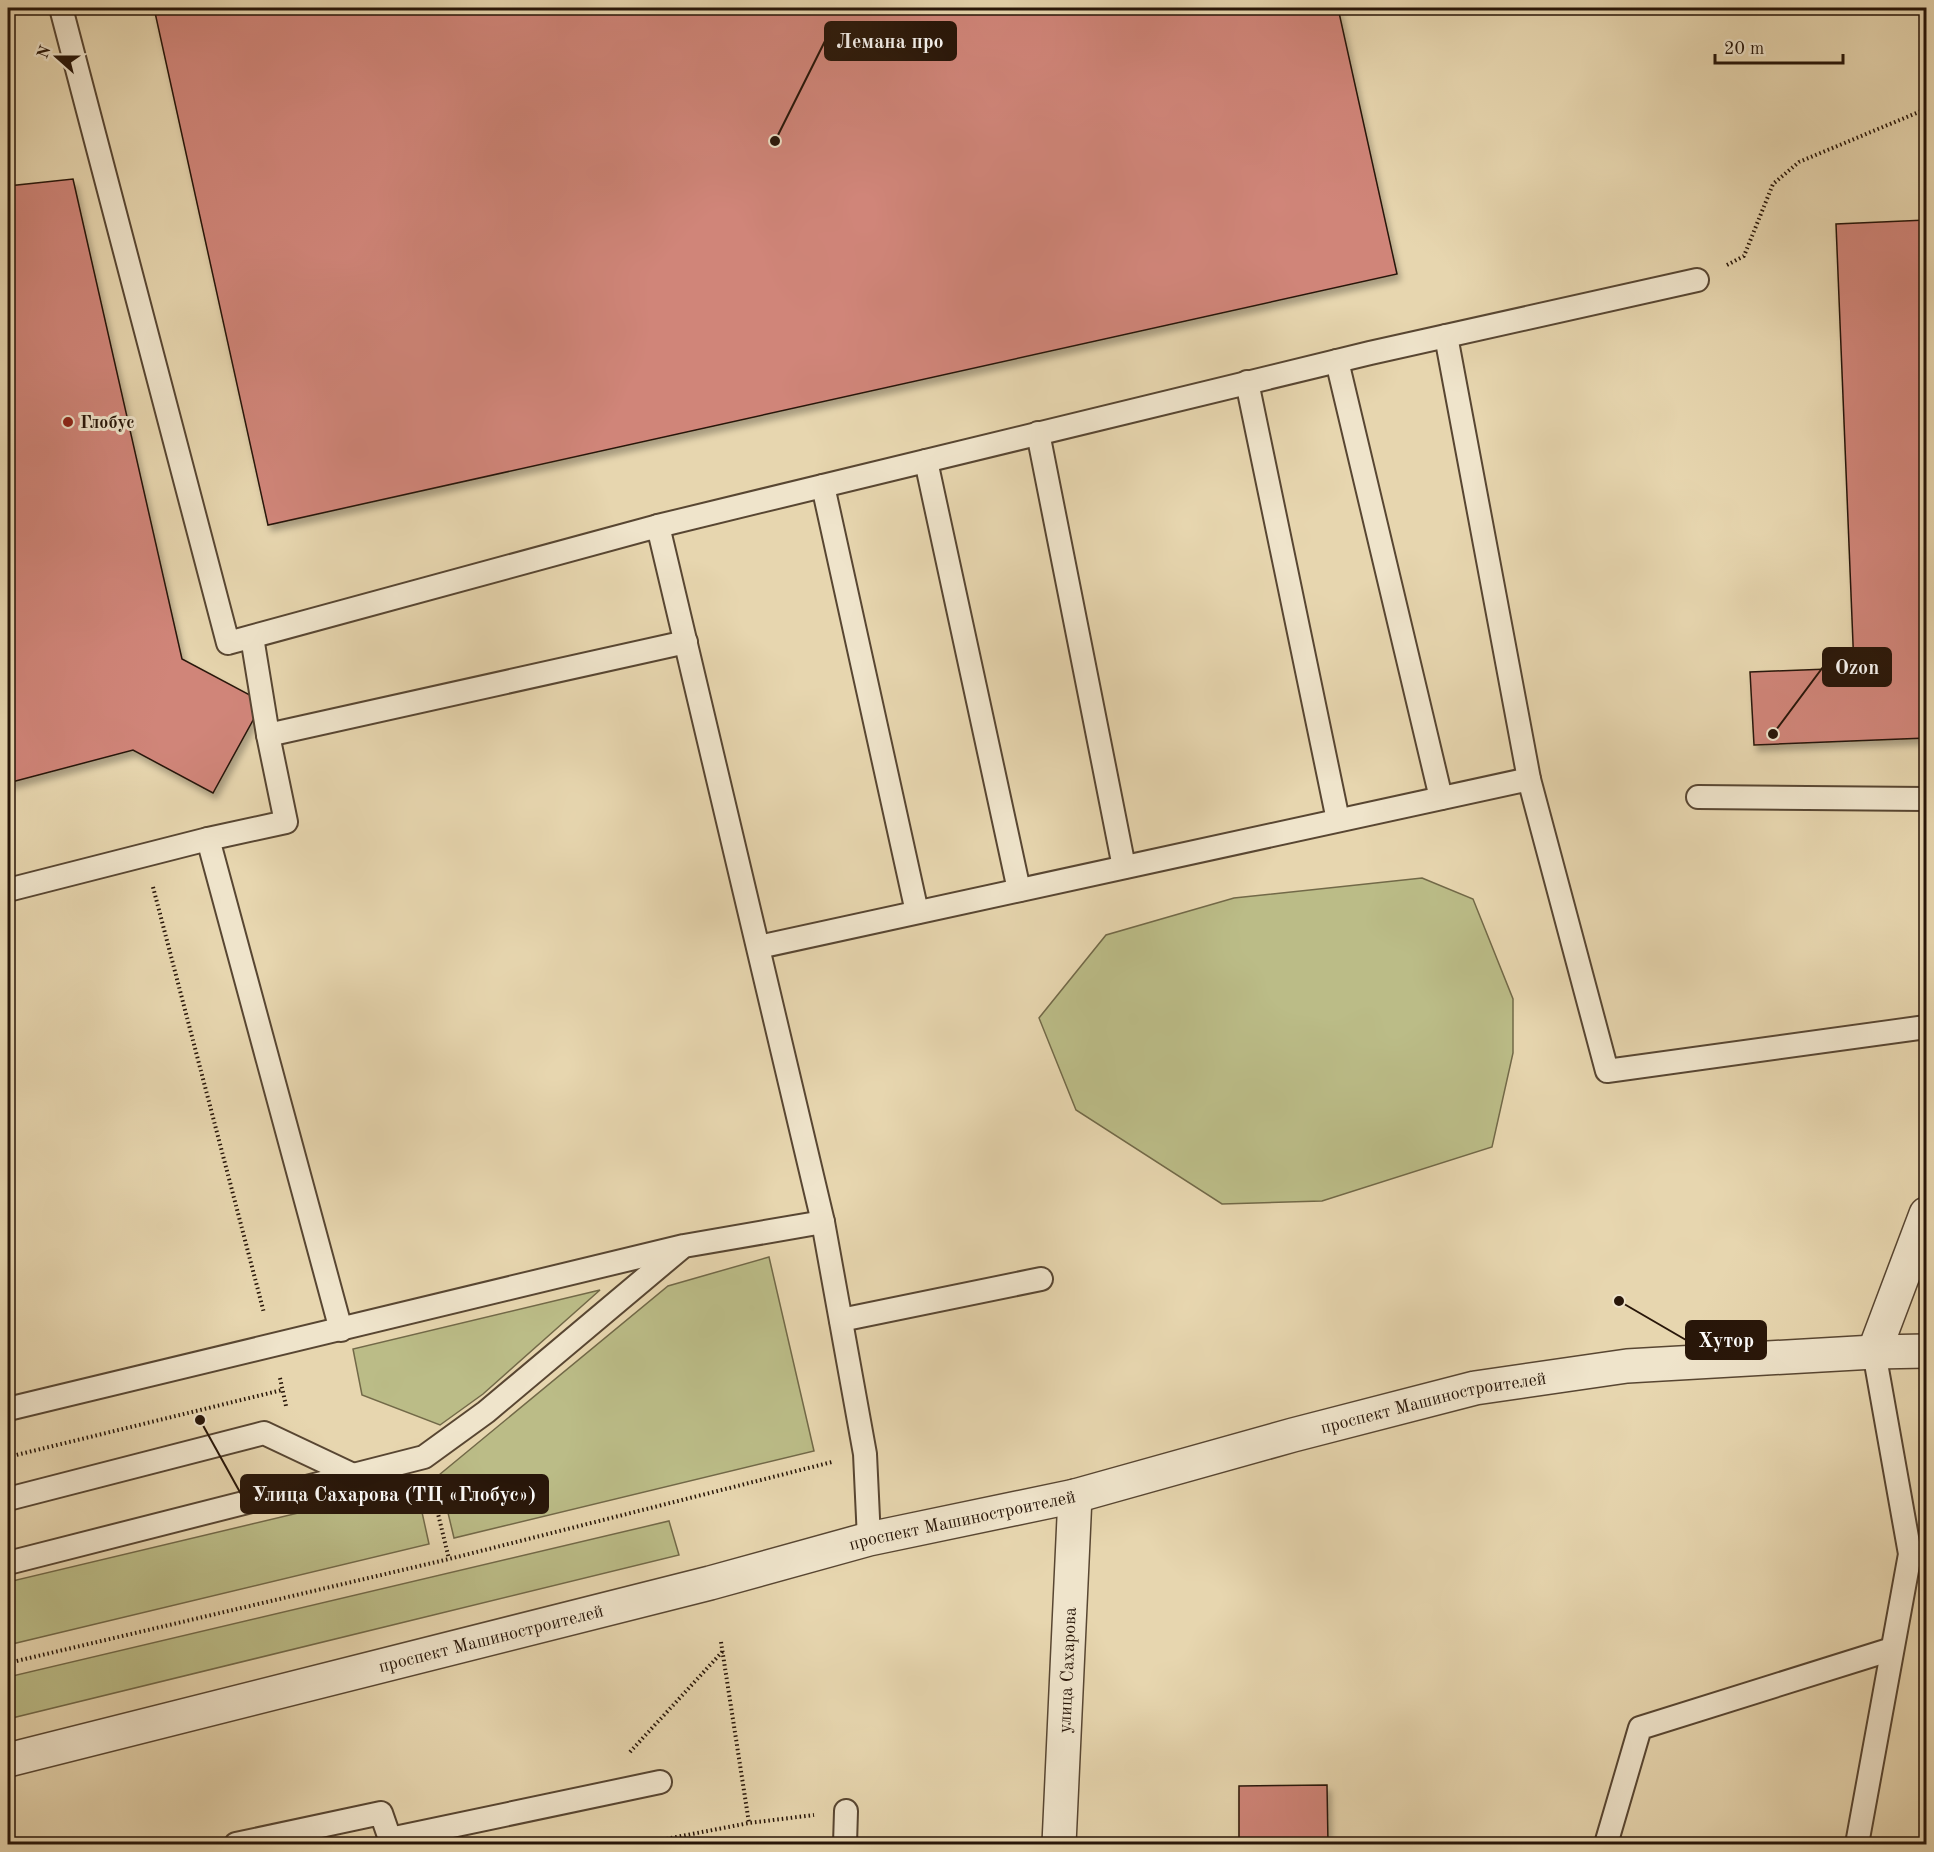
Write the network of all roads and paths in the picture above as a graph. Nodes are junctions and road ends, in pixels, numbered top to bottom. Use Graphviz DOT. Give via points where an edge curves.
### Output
graph roads {
  1 [pos="61,8"];
  2 [pos="1926,109"];
  3 [pos="1697,280"];
  4 [pos="1446,336"];
  5 [pos="1337,361"];
  6 [pos="1247,382"];
  7 [pos="1038,434"];
  8 [pos="926,461"];
  9 [pos="824,486"];
  10 [pos="658,526"];
  11 [pos="252,637"];
  12 [pos="686,642"];
  13 [pos="268,735"];
  14 [pos="1528,779"];
  15 [pos="1698,797"];
  16 [pos="1441,798"];
  17 [pos="1926,799"];
  18 [pos="1338,820"];
  19 [pos="208,840"];
  20 [pos="145,855"];
  21 [pos="1124,867"];
  22 [pos="8,890"];
  23 [pos="1019,890"];
  24 [pos="917,912"];
  25 [pos="759,947"];
  26 [pos="1926,1027"];
  27 [pos="1926,1214"];
  28 [pos="824,1222"];
  29 [pos="684,1246"];
  30 [pos="1041,1279"];
  31 [pos="841,1320"];
  32 [pos="341,1330"];
  33 [pos="272,1346"];
  34 [pos="1926,1351"];
  35 [pos="1874,1352"];
  36 [pos="282,1390"];
  37 [pos="286,1407"];
  38 [pos="8,1409"];
  39 [pos="865,1454"];
  40 [pos="8,1457"];
  41 [pos="424,1457"];
  42 [pos="353,1475"];
  43 [pos="1075,1496"];
  44 [pos="8,1499"];
  45 [pos="869,1539"];
  46 [pos="1918,1558"];
  47 [pos="449,1559"];
  48 [pos="8,1563"];
  49 [pos="721,1642"];
  50 [pos="1892,1649"];
  51 [pos="723,1651"];
  52 [pos="8,1663"];
  53 [pos="629,1754"];
  54 [pos="8,1760"];
  55 [pos="660,1782"];
  56 [pos="846,1811"];
  57 [pos="749,1823"];
  58 [pos="236,1845"];
  59 [pos="640,1845"];
  60 [pos="845,1845"];
  61 [pos="1059,1845"];
  62 [pos="1606,1845"];
  63 [pos="1857,1845"];
  1 -- 11 [label="lane" via="228,643"];
  2 -- 3 [label="path" via="1800,162 1773,184 1744,256"];
  3 -- 4 [label="lane"];
  4 -- 5 [label="lane"];
  4 -- 14 [label="lane"];
  5 -- 6 [label="lane"];
  5 -- 16 [label="lane"];
  6 -- 7 [label="lane"];
  6 -- 18 [label="lane"];
  7 -- 8 [label="lane"];
  7 -- 21 [label="lane"];
  8 -- 9 [label="lane"];
  8 -- 23 [label="lane"];
  9 -- 10 [label="lane"];
  9 -- 24 [label="lane"];
  10 -- 11 [label="lane"];
  10 -- 12 [label="lane"];
  11 -- 13 [label="lane"];
  12 -- 13 [label="lane"];
  12 -- 25 [label="lane"];
  13 -- 19 [label="lane" via="286,822"];
  14 -- 16 [label="lane"];
  14 -- 26 [label="lane" via="1607,1071"];
  15 -- 17 [label="lane"];
  16 -- 18 [label="lane"];
  18 -- 21 [label="lane"];
  19 -- 20 [label="lane"];
  19 -- 32 [label="lane"];
  20 -- 22 [label="lane"];
  20 -- 33 [label="path"];
  21 -- 23 [label="lane"];
  23 -- 24 [label="lane"];
  24 -- 25 [label="lane"];
  25 -- 28 [label="lane"];
  27 -- 35 [label="street"];
  28 -- 29 [label="lane"];
  28 -- 31 [label="lane"];
  29 -- 32 [label="lane"];
  29 -- 41 [label="lane" via="486,1413"];
  30 -- 31 [label="lane"];
  31 -- 39 [label="lane"];
  32 -- 33 [label="lane"];
  33 -- 36 [label="path"];
  33 -- 38 [label="lane"];
  34 -- 35 [label="street, проспект Машиностроителей"];
  35 -- 43 [label="street, проспект Машиностроителей" via="1627,1366 1475,1388"];
  35 -- 46 [label="lane"];
  36 -- 37 [label="path"];
  36 -- 40 [label="path"];
  39 -- 45 [label="lane"];
  39 -- 47 [label="path"];
  41 -- 42 [label="lane"];
  41 -- 47 [label="path"];
  42 -- 44 [label="lane" via="264,1433"];
  42 -- 48 [label="lane"];
  43 -- 45 [label="street, проспект Машиностроителей"];
  43 -- 61 [label="street, улица Сахарова"];
  45 -- 54 [label="street, проспект Машиностроителей" via="710,1583"];
  46 -- 50 [label="lane"];
  47 -- 52 [label="path"];
  49 -- 51 [label="path"];
  50 -- 62 [label="lane" via="1640,1728"];
  50 -- 63 [label="lane"];
  51 -- 53 [label="path"];
  51 -- 57 [label="path"];
  55 -- 58 [label="lane" via="390,1839 381,1813"];
  56 -- 57 [label="path"];
  56 -- 60 [label="lane"];
  57 -- 59 [label="path"];
}
